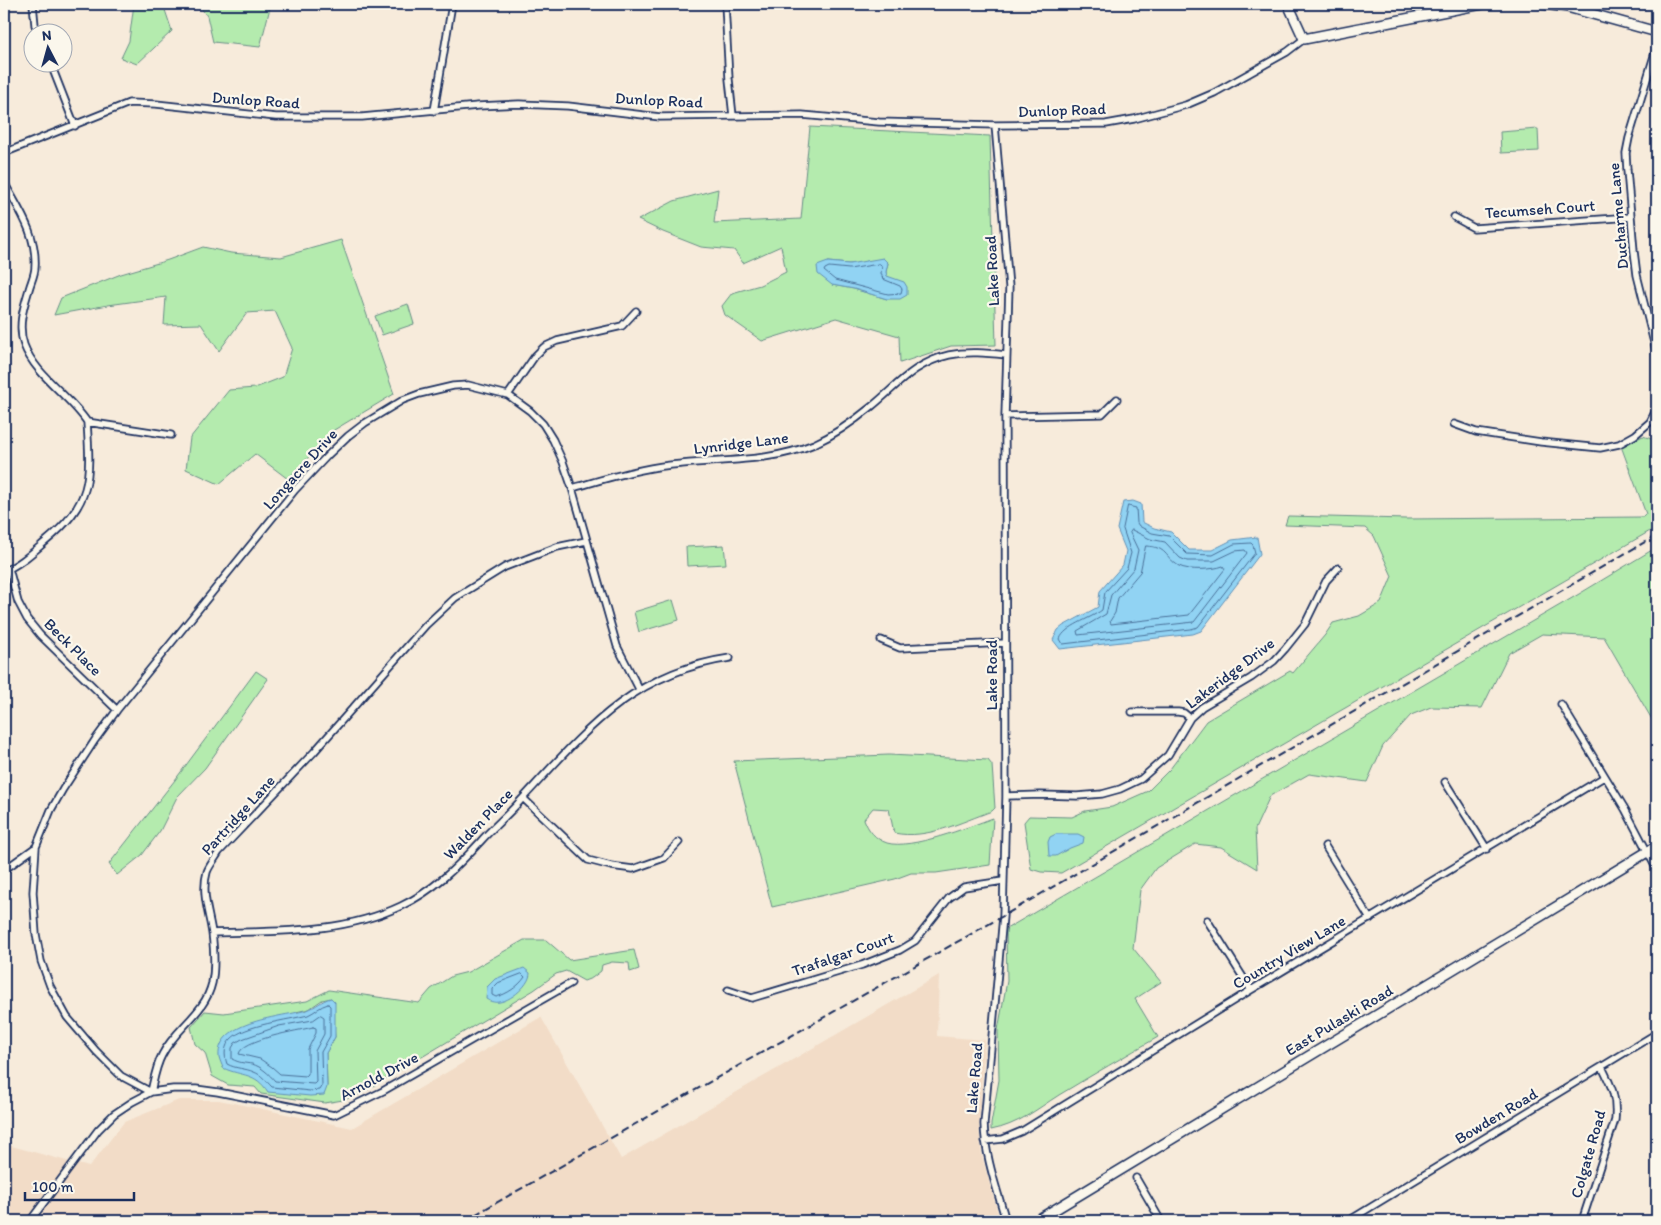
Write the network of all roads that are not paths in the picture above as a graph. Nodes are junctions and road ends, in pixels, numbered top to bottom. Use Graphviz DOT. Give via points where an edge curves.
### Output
graph roads {
  1 [pos="33,4"];
  2 [pos="452,4"];
  3 [pos="725,4"];
  4 [pos="1288,4"];
  5 [pos="1482,4"];
  6 [pos="1544,4"];
  7 [pos="35,22"];
  8 [pos="1657,32"];
  9 [pos="1304,39"];
  10 [pos="1657,46"];
  11 [pos="54,72"];
  12 [pos="434,111"];
  13 [pos="733,116"];
  14 [pos="75,126"];
  15 [pos="995,126"];
  16 [pos="4,154"];
  17 [pos="4,182"];
  18 [pos="1631,217"];
  19 [pos="1454,218"];
  20 [pos="636,311"];
  21 [pos="1006,355"];
  22 [pos="1657,355"];
  23 [pos="508,395"];
  24 [pos="1117,399"];
  25 [pos="1657,408"];
  26 [pos="1005,416"];
  27 [pos="87,422"];
  28 [pos="1454,424"];
  29 [pos="171,435"];
  30 [pos="572,488"];
  31 [pos="586,541"];
  32 [pos="1338,568"];
  33 [pos="6,570"];
  34 [pos="881,640"];
  35 [pos="1005,644"];
  36 [pos="730,658"];
  37 [pos="639,689"];
  38 [pos="1561,704"];
  39 [pos="117,710"];
  40 [pos="1132,712"];
  41 [pos="1190,718"];
  42 [pos="1604,777"];
  43 [pos="1445,782"];
  44 [pos="1006,796"];
  45 [pos="522,798"];
  46 [pos="680,842"];
  47 [pos="1325,846"];
  48 [pos="1657,846"];
  49 [pos="36,848"];
  50 [pos="1487,849"];
  51 [pos="1647,851"];
  52 [pos="4,870"];
  53 [pos="1657,870"];
  54 [pos="1003,881"];
  55 [pos="1370,919"];
  56 [pos="1207,920"];
  57 [pos="212,933"];
  58 [pos="571,983"];
  59 [pos="728,990"];
  60 [pos="1251,990"];
  61 [pos="1657,1033"];
  62 [pos="1602,1067"];
  63 [pos="151,1092"];
  64 [pos="985,1141"];
  65 [pos="1136,1178"];
  66 [pos="30,1221"];
  67 [pos="1006,1221"];
  68 [pos="1036,1221"];
  69 [pos="1161,1221"];
  70 [pos="1348,1221"];
  71 [pos="1582,1221"];
  1 -- 7 [label="street"];
  2 -- 12 [label="street"];
  3 -- 13 [label="street"];
  4 -- 9 [label="main road"];
  5 -- 9 [label="main road"];
  6 -- 8 [label="main road"];
  9 -- 15 [label="street, Dunlop Road" via="1214,93 1170,110 1106,124"];
  10 -- 18 [label="street, Ducharme Lane" via="1626,153"];
  11 -- 14 [label="street"];
  12 -- 13 [label="street, Dunlop Road" via="519,104 568,106 660,117"];
  12 -- 14 [label="street, Dunlop Road" via="352,118 276,117 129,103"];
  13 -- 15 [label="street, Dunlop Road" via="802,115 879,122"];
  14 -- 16 [label="street, Dunlop Road"];
  15 -- 21 [label="street, Lake Road" via="1009,287"];
  17 -- 27 [label="street" via="32,235 35,252 35,270 22,312 20,332 25,347 35,364"];
  18 -- 19 [label="street, Tecumseh Court" via="1474,228"];
  18 -- 22 [label="street, Ducharme Lane" via="1637,275"];
  20 -- 23 [label="street" via="622,326 544,347"];
  21 -- 26 [label="street, Lake Road"];
  21 -- 30 [label="street, Lynridge Lane" via="973,352 948,355 922,365 842,428 795,452 672,464 636,470"];
  23 -- 30 [label="street, Longacre Drive" via="543,424 557,447"];
  23 -- 39 [label="street, Longacre Drive" via="468,386 436,389 402,400 348,436 295,490"];
  24 -- 26 [label="street" via="1102,414"];
  25 -- 28 [label="street" via="1650,422 1635,435 1619,444 1600,448 1476,432"];
  26 -- 35 [label="street, Lake Road"];
  27 -- 29 [label="street"];
  27 -- 33 [label="street" via="88,478 78,509 62,528"];
  30 -- 31 [label="street, Longacre Drive"];
  31 -- 37 [label="street, Longacre Drive" via="616,646"];
  31 -- 57 [label="street, Partridge Lane" via="557,547 505,568 455,598 426,625 314,752 219,852 207,871 205,892"];
  32 -- 41 [label="street, Lakeridge Drive" via="1326,581 1305,624 1274,661"];
  33 -- 39 [label="street, Beck Place" via="27,619"];
  34 -- 35 [label="street" via="900,648"];
  35 -- 44 [label="street, Lake Road"];
  36 -- 37 [label="street, Walden Place" via="680,669"];
  37 -- 45 [label="street, Walden Place" via="619,702 586,732"];
  38 -- 42 [label="street"];
  39 -- 49 [label="street, Longacre Drive" via="63,789"];
  40 -- 41 [label="street" via="1178,712"];
  41 -- 44 [label="street, Lakeridge Drive" via="1168,755 1141,779 1120,789 1078,796"];
  42 -- 50 [label="street, Country View Lane"];
  42 -- 51 [label="street"];
  43 -- 50 [label="street"];
  44 -- 54 [label="street, Lake Road"];
  45 -- 46 [label="street" via="588,860 633,869 664,858"];
  45 -- 57 [label="street, Walden Place" via="466,859 434,887 401,906 321,929"];
  47 -- 55 [label="street"];
  48 -- 51 [label="main road, East Pulaski Road"];
  49 -- 52 [label="street"];
  49 -- 63 [label="street" via="33,892 36,934 50,986 67,1017 96,1051 121,1076"];
  50 -- 55 [label="street, Country View Lane"];
  51 -- 53 [label="street"];
  51 -- 68 [label="main road, East Pulaski Road"];
  54 -- 59 [label="street, Trafalgar Court" via="964,887 949,898 915,941 900,950 854,968 752,998"];
  54 -- 64 [label="street, Lake Road" via="1002,931 986,1088"];
  55 -- 60 [label="street, Country View Lane"];
  56 -- 60 [label="street"];
  57 -- 63 [label="street, Partridge Lane" via="212,984 202,1007 162,1054"];
  58 -- 63 [label="street, Arnold Drive" via="383,1091 334,1115 196,1089"];
  60 -- 64 [label="street, Country View Lane" via="1022,1131 1003,1139"];
  61 -- 62 [label="street, Bowden Road"];
  62 -- 70 [label="street, Bowden Road"];
  62 -- 71 [label="street, Colgate Road" via="1616,1103 1615,1120"];
  63 -- 66 [label="street" via="114,1114 98,1130"];
  64 -- 67 [label="street, Lake Road"];
  65 -- 69 [label="street"];
}
